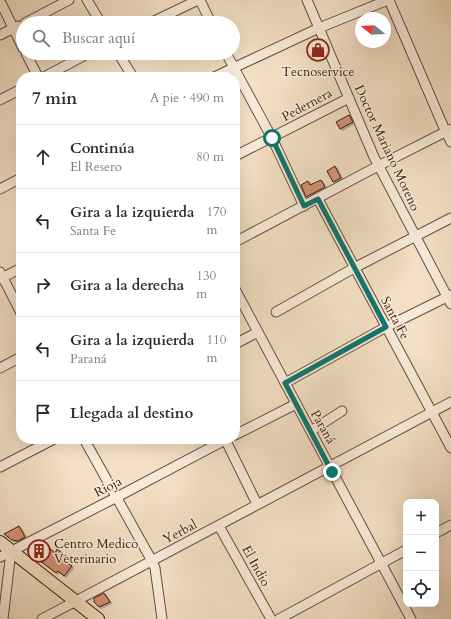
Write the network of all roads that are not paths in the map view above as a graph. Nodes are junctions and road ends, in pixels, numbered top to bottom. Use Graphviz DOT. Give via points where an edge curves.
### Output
graph roads {
  1 [pos="69,0"];
  2 [pos="87,0"];
  3 [pos="199,0"];
  4 [pos="307,0"];
  5 [pos="388,0"];
  6 [pos="0,1"];
  7 [pos="38,16"];
  8 [pos="96,16"];
  9 [pos="165,16"];
  10 [pos="207,16"];
  11 [pos="16,27"];
  12 [pos="319,28"];
  13 [pos="13,29"];
  14 [pos="0,35"];
  15 [pos="16,35"];
  16 [pos="30,60"];
  17 [pos="77,60"];
  18 [pos="122,60"];
  19 [pos="229,60"];
  20 [pos="233,68"];
  21 [pos="36,72"];
  22 [pos="54,72"];
  23 [pos="130,72"];
  24 [pos="225,72"];
  25 [pos="235,72"];
  26 [pos="240,81"];
  27 [pos="16,92"];
  28 [pos="349,98"];
  29 [pos="0,100"];
  30 [pos="448,131"];
  31 [pos="272,138"];
  32 [pos="451,142"];
  33 [pos="240,154"];
  34 [pos="378,166"];
  35 [pos="16,181"];
  36 [pos="0,189"];
  37 [pos="318,199"];
  38 [pos="304,206"];
  39 [pos="451,218"];
  40 [pos="416,237"];
  41 [pos="240,239"];
  42 [pos="354,268"];
  43 [pos="16,270"];
  44 [pos="1,276"];
  45 [pos="240,299"];
  46 [pos="450,299"];
  47 [pos="16,304"];
  48 [pos="276,312"];
  49 [pos="386,327"];
  50 [pos="258,332"];
  51 [pos="240,341"];
  52 [pos="16,360"];
  53 [pos="0,368"];
  54 [pos="285,383"];
  55 [pos="451,402"];
  56 [pos="296,404"];
  57 [pos="342,411"];
  58 [pos="432,412"];
  59 [pos="311,431"];
  60 [pos="240,432"];
  61 [pos="44,444"];
  62 [pos="87,444"];
  63 [pos="217,444"];
  64 [pos="228,444"];
  65 [pos="451,448"];
  66 [pos="0,467"];
  67 [pos="330,467"];
  68 [pos="117,497"];
  69 [pos="257,504"];
  70 [pos="451,525"];
  71 [pos="219,526"];
  72 [pos="439,531"];
  73 [pos="0,542"];
  74 [pos="11,551"];
  75 [pos="403,552"];
  76 [pos="0,557"];
  77 [pos="152,561"];
  78 [pos="382,563"];
  79 [pos="75,601"];
  80 [pos="3,619"];
  81 [pos="42,619"];
  82 [pos="98,619"];
  83 [pos="162,619"];
  84 [pos="271,619"];
  85 [pos="279,619"];
  86 [pos="411,619"];
  1 -- 7 [label="street"];
  2 -- 8 [label="street"];
  3 -- 9 [label="street"];
  3 -- 10 [label="street"];
  4 -- 12 [label="street, Doctor Mariano Moreno"];
  5 -- 12 [label="street"];
  5 -- 30 [label="street"];
  6 -- 13 [label="street"];
  11 -- 13 [label="street"];
  12 -- 20 [label="street"];
  12 -- 28 [label="street, Doctor Mariano Moreno"];
  13 -- 14 [label="street"];
  13 -- 15 [label="street"];
  16 -- 21 [label="street"];
  17 -- 22 [label="street"];
  18 -- 23 [label="street"];
  19 -- 20 [label="street"];
  20 -- 24 [label="street"];
  20 -- 25 [label="street"];
  26 -- 31 [label="street"];
  27 -- 29 [label="street"];
  28 -- 31 [label="street, Pedernera"];
  28 -- 34 [label="street, Doctor Mariano Moreno"];
  30 -- 32 [label="street"];
  30 -- 34 [label="street"];
  31 -- 33 [label="street, Pedernera"];
  31 -- 38 [label="street"];
  34 -- 37 [label="street"];
  34 -- 40 [label="street, Doctor Mariano Moreno"];
  35 -- 36 [label="street"];
  37 -- 38 [label="street"];
  37 -- 42 [label="street, Santa Fe"];
  38 -- 41 [label="street"];
  39 -- 40 [label="street"];
  40 -- 42 [label="street"];
  40 -- 46 [label="street, Doctor Mariano Moreno"];
  42 -- 48 [label="street"];
  42 -- 49 [label="street, Santa Fe"];
  43 -- 44 [label="street"];
  44 -- 47 [label="street"];
  45 -- 50 [label="street, Paraná"];
  46 -- 49 [label="street"];
  49 -- 54 [label="street"];
  49 -- 58 [label="street, Santa Fe"];
  50 -- 51 [label="street"];
  50 -- 54 [label="street, Paraná"];
  52 -- 53 [label="street"];
  54 -- 56 [label="street, Paraná"];
  55 -- 58 [label="street, Yerbal"];
  56 -- 59 [label="street, Paraná"];
  56 -- 60 [label="street"];
  57 -- 59 [label="street"];
  58 -- 65 [label="street, Santa Fe"];
  58 -- 67 [label="street, Yerbal"];
  59 -- 67 [label="street, Paraná"];
  61 -- 66 [label="street"];
  62 -- 68 [label="street"];
  63 -- 68 [label="street, Rioja"];
  64 -- 69 [label="street"];
  67 -- 69 [label="street, Yerbal"];
  67 -- 78 [label="street, Paraná"];
  68 -- 74 [label="street, Rioja"];
  68 -- 77 [label="street"];
  69 -- 71 [label="street, Yerbal"];
  70 -- 72 [label="street"];
  71 -- 77 [label="street, Yerbal"];
  71 -- 84 [label="street, El Indio"];
  73 -- 74 [label="main road"];
  74 -- 76 [label="street, Rioja"];
  74 -- 79 [label="main road"];
  74 -- 80 [label="street"];
  75 -- 78 [label="street"];
  77 -- 79 [label="street, Yerbal"];
  77 -- 83 [label="street"];
  78 -- 85 [label="street"];
  78 -- 86 [label="street, Paraná"];
  79 -- 81 [label="street, Yerbal"];
  79 -- 82 [label="main road"];
}
